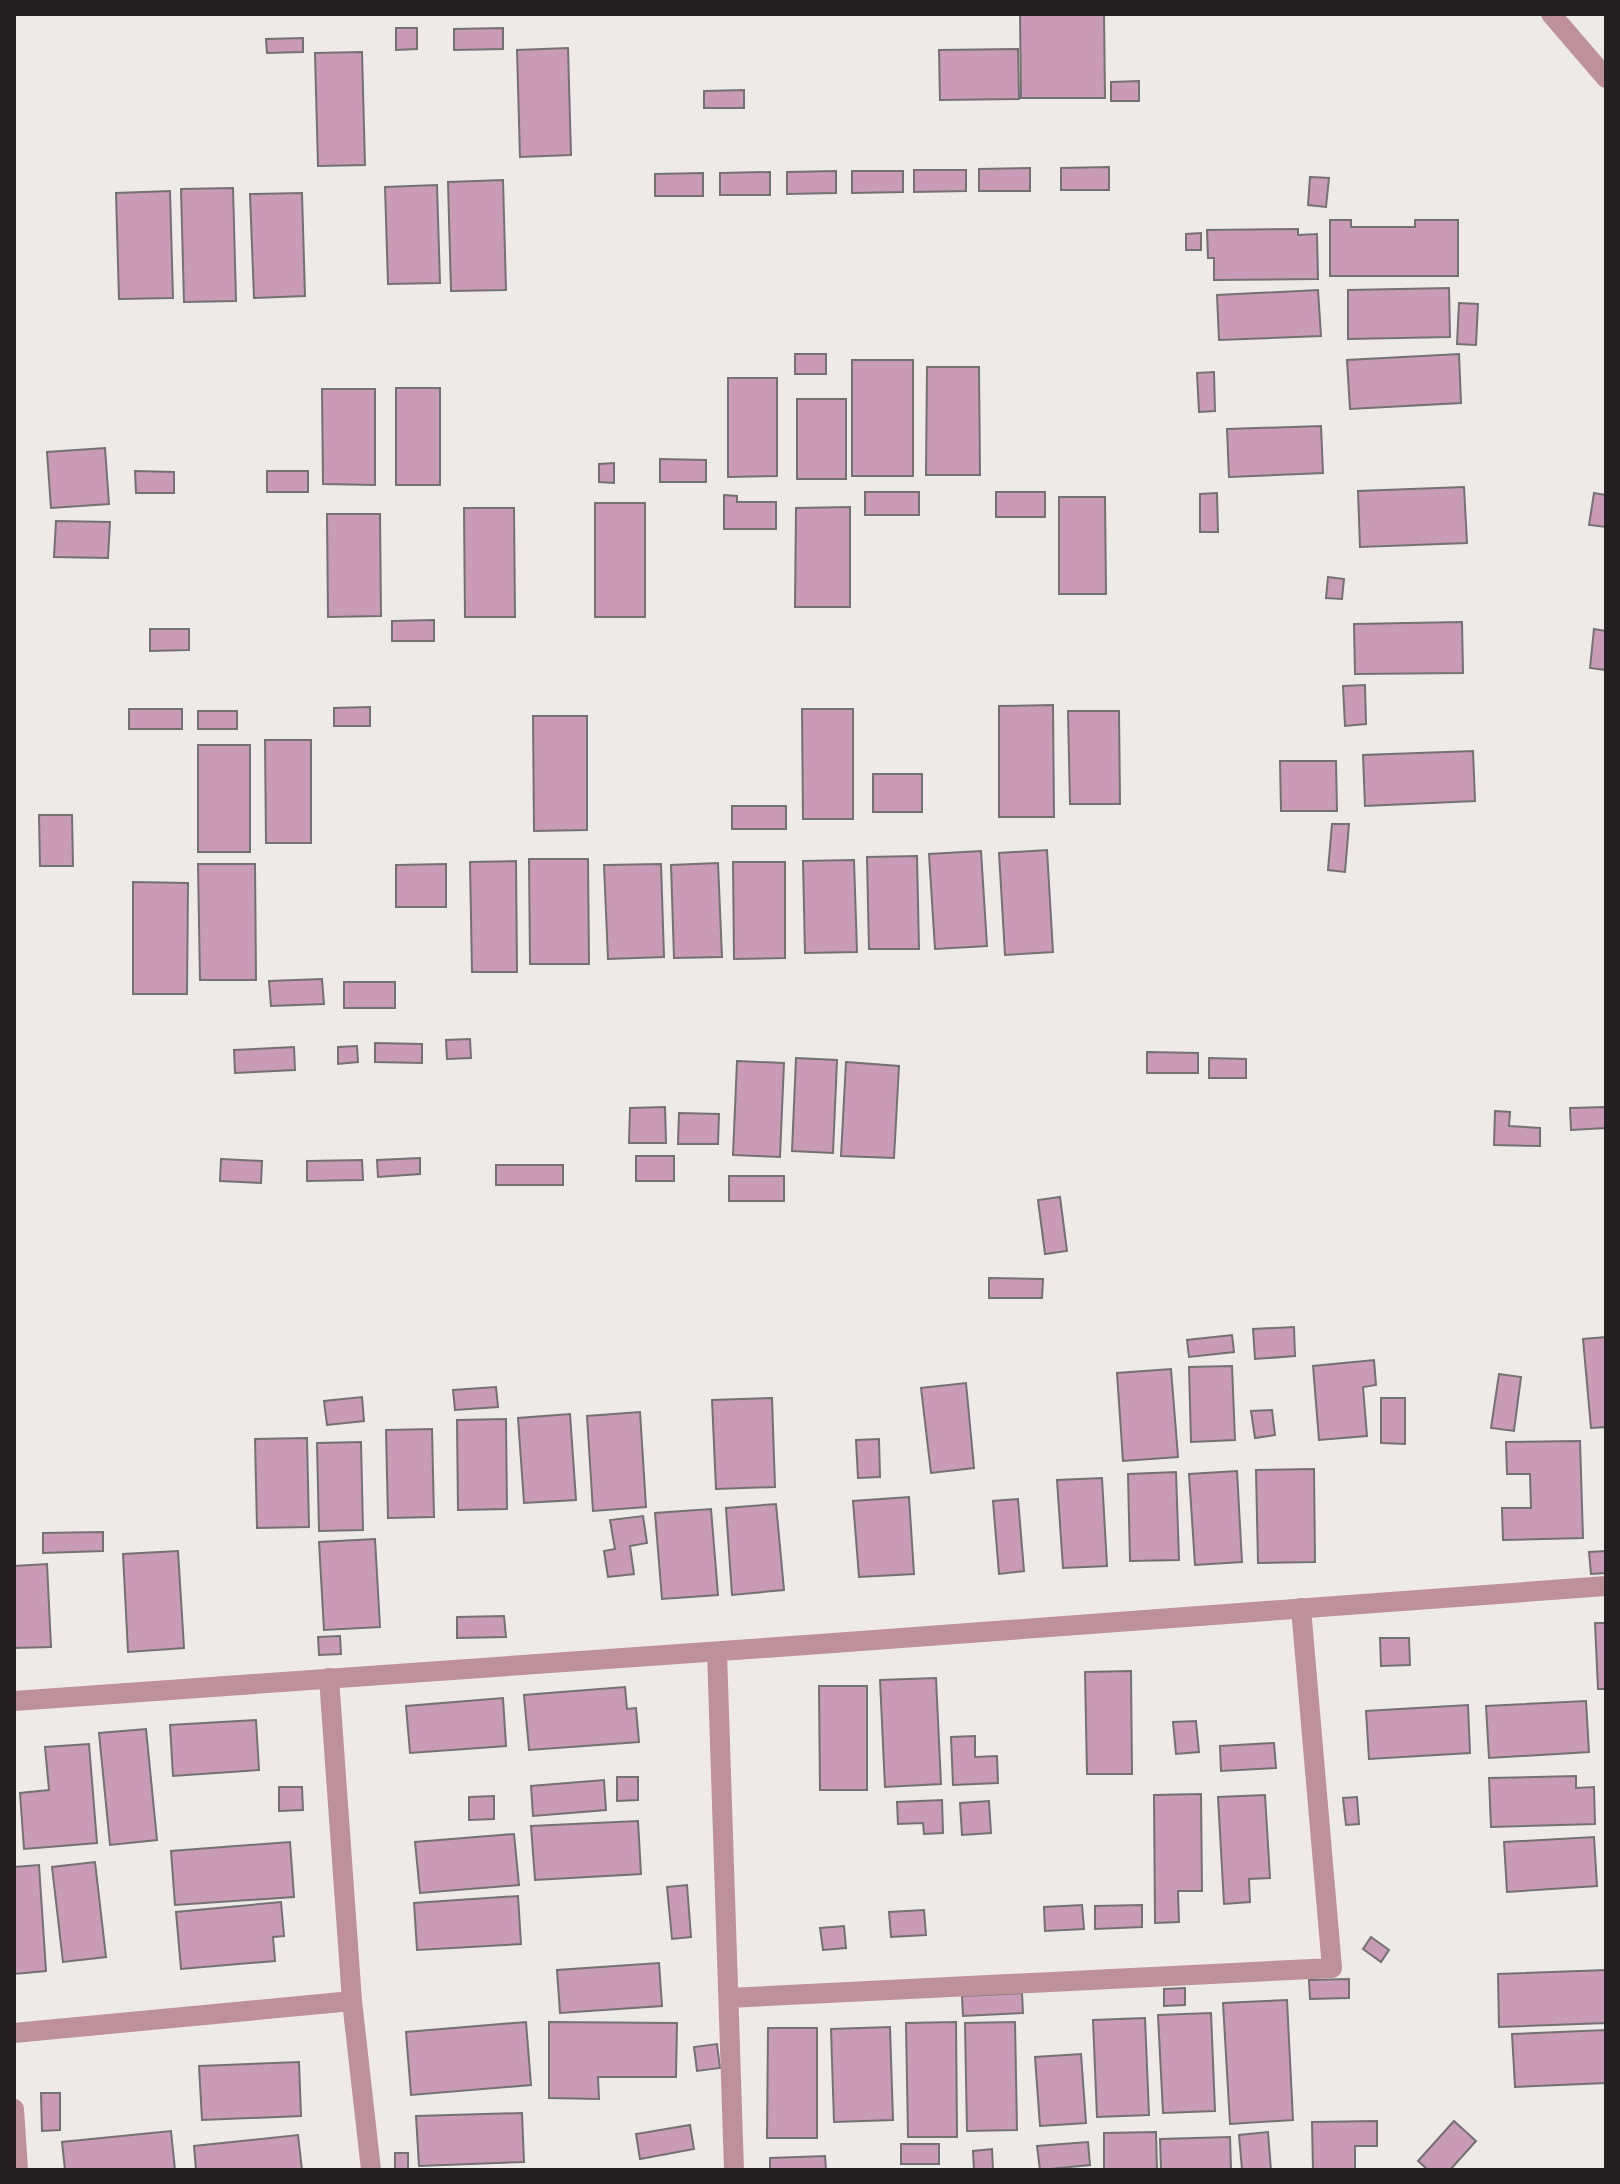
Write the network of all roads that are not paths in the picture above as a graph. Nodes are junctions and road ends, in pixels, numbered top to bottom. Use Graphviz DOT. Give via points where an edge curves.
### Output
graph roads {
  1 [pos="1551,14"];
  2 [pos="1606,78"];
  3 [pos="1606,1586"];
  4 [pos="1301,1608"];
  5 [pos="717,1652"];
  6 [pos="329,1678"];
  7 [pos="14,1701"];
  8 [pos="729,1998"];
  9 [pos="352,2001"];
  10 [pos="14,2033"];
  11 [pos="14,2109"];
  12 [pos="18,2170"];
  13 [pos="371,2170"];
  14 [pos="734,2170"];
  1 -- 2 [label="street"];
  3 -- 4 [label="street"];
  4 -- 5 [label="street"];
  4 -- 8 [label="street" via="1332,1968"];
  5 -- 6 [label="street"];
  5 -- 8 [label="street"];
  6 -- 7 [label="street"];
  6 -- 9 [label="street"];
  8 -- 14 [label="street"];
  9 -- 10 [label="street"];
  9 -- 13 [label="street"];
  11 -- 12 [label="street"];
}
